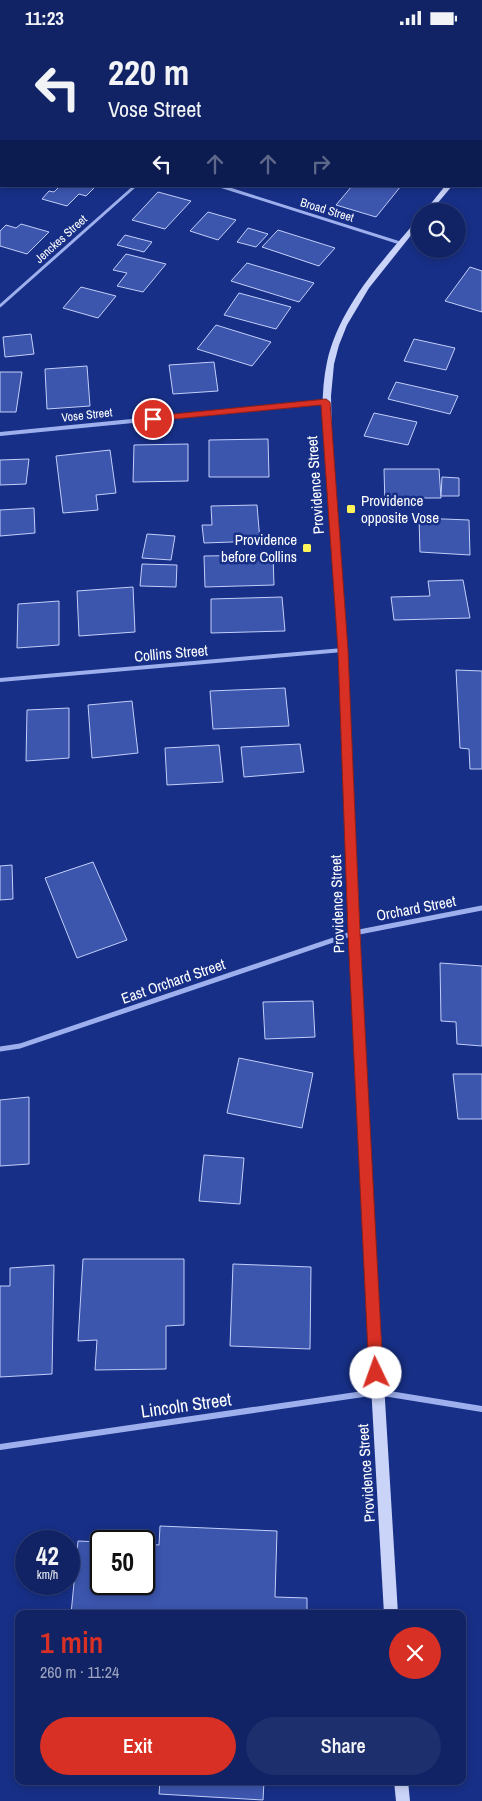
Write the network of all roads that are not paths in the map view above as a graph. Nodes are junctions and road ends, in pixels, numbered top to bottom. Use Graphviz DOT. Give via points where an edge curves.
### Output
graph roads {
  1 [pos="134,187"];
  2 [pos="223,187"];
  3 [pos="448,187"];
  4 [pos="435,203"];
  5 [pos="411,230"];
  6 [pos="400,243"];
  7 [pos="0,307"];
  8 [pos="326,402"];
  9 [pos="0,434"];
  10 [pos="343,650"];
  11 [pos="0,680"];
  12 [pos="482,909"];
  13 [pos="354,933"];
  14 [pos="0,1049"];
  15 [pos="377,1392"];
  16 [pos="482,1409"];
  17 [pos="0,1447"];
  18 [pos="391,1610"];
  19 [pos="401,1785"];
  20 [pos="403,1801"];
  1 -- 7 [label="street, Jenckes Street"];
  2 -- 6 [label="street, Broad Street"];
  3 -- 4 [label="main road"];
  5 -- 6 [label="main road, Providence Street"];
  6 -- 8 [label="main road, Providence Street" via="353,307 342,328 331,360"];
  8 -- 9 [label="street, Vose Street"];
  8 -- 10 [label="main road, Providence Street"];
  10 -- 11 [label="street, Collins Street"];
  10 -- 13 [label="main road, Providence Street"];
  12 -- 13 [label="street, Orchard Street"];
  13 -- 14 [label="street, East Orchard Street" via="20,1046"];
  13 -- 15 [label="main road, Providence Street"];
  15 -- 16 [label="street, Lincoln Street"];
  15 -- 17 [label="street, Lincoln Street"];
  15 -- 18 [label="main road, Providence Street"];
  19 -- 20 [label="main road"];
}
